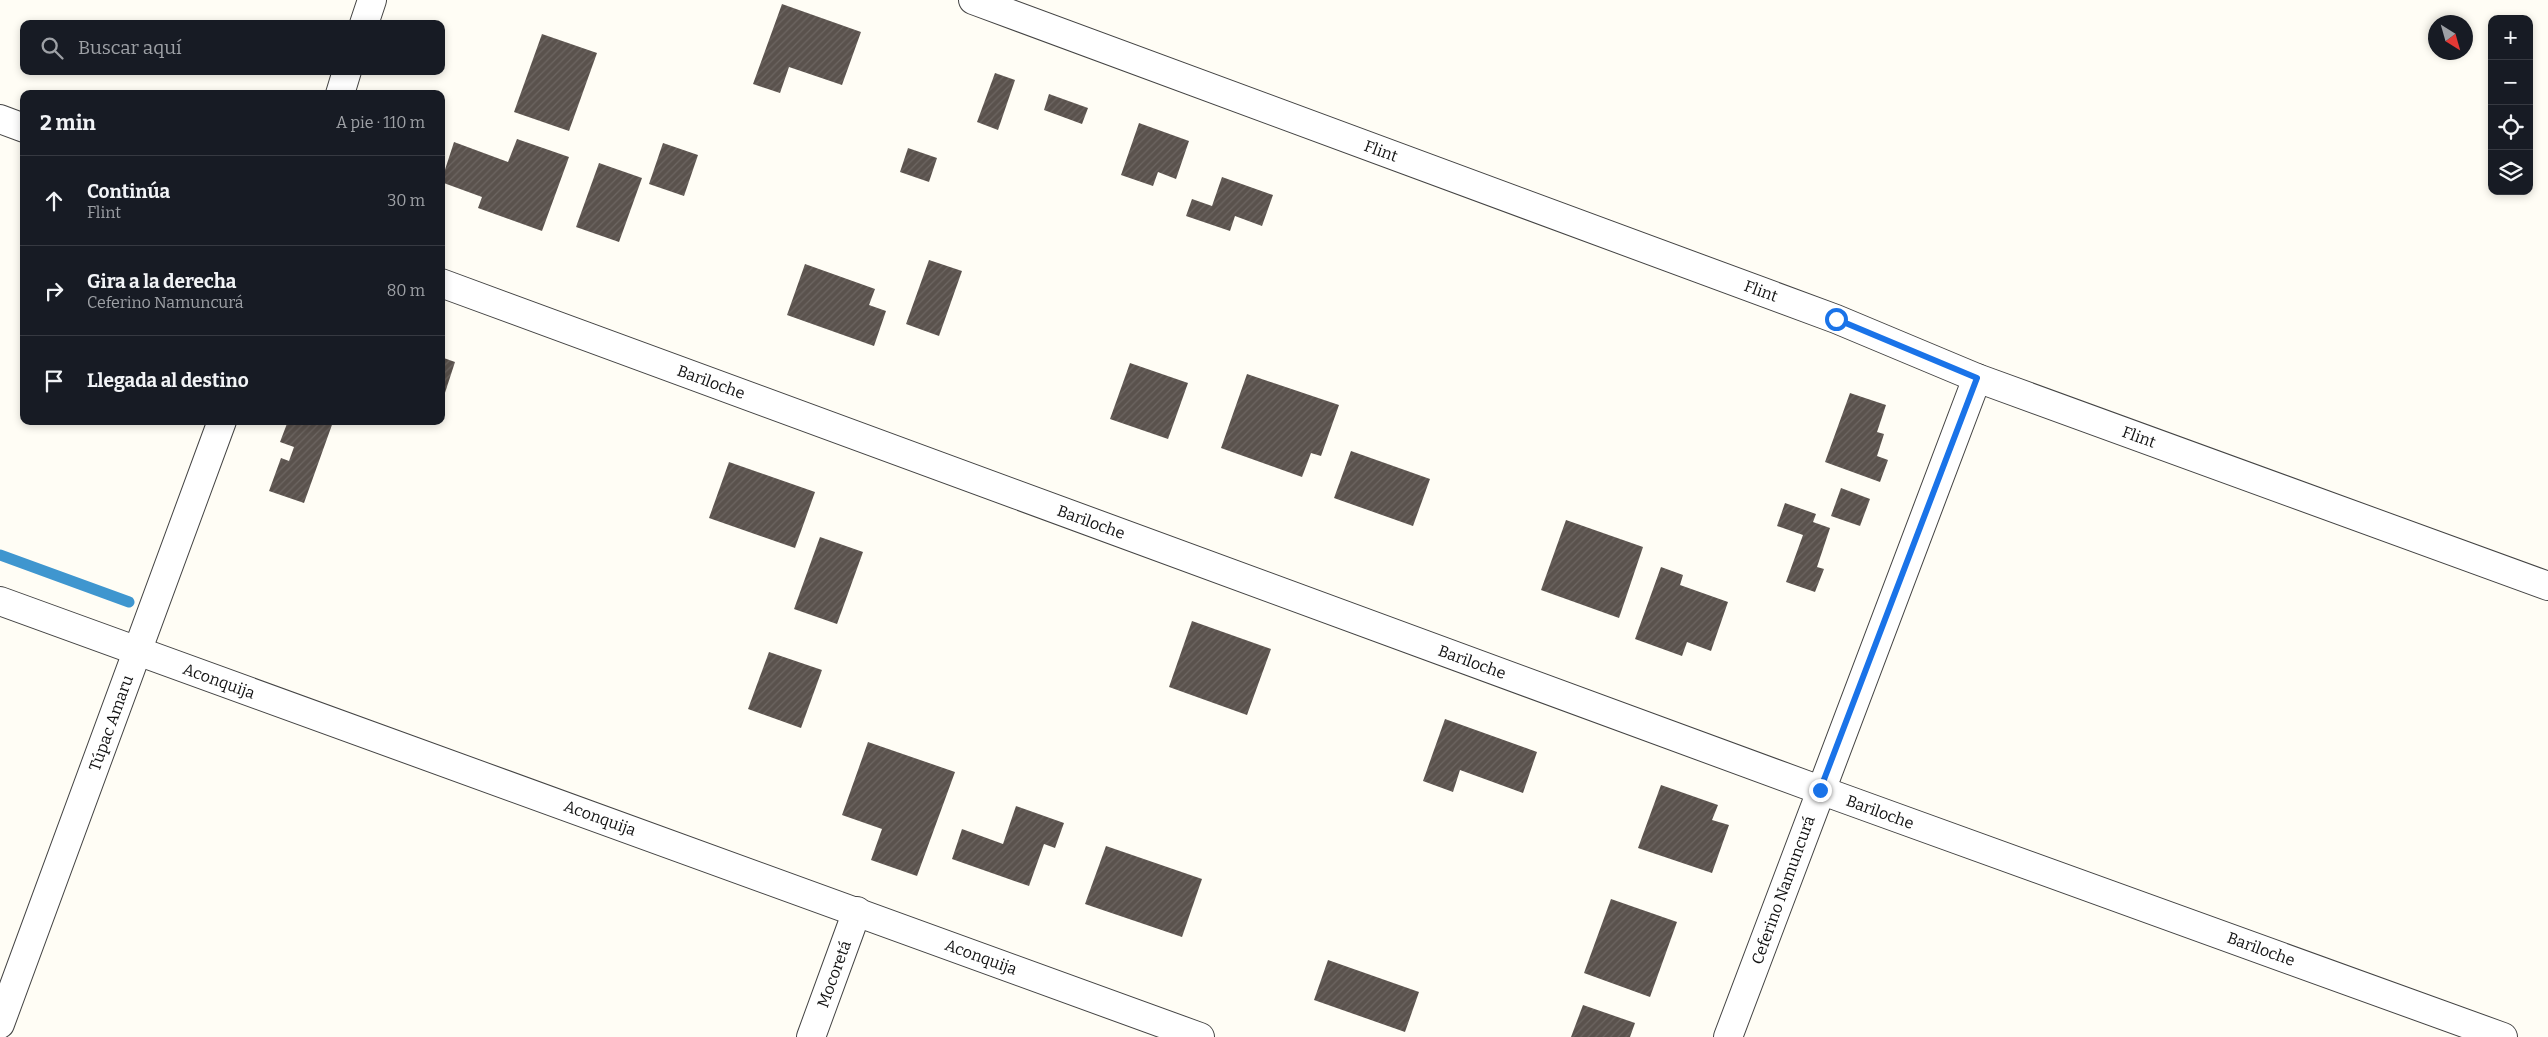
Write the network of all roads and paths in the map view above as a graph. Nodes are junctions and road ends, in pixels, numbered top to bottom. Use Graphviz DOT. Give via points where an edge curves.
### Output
graph roads {
  1 [pos="372,0"];
  2 [pos="973,0"];
  3 [pos="365,20"];
  4 [pos="346,75"];
  5 [pos="341,90"];
  6 [pos="0,119"];
  7 [pos="20,126"];
  8 [pos="445,284"];
  9 [pos="1977,378"];
  10 [pos="221,425"];
  11 [pos="2548,586"];
  12 [pos="0,601"];
  13 [pos="138,651"];
  14 [pos="1820,790"];
  15 [pos="857,911"];
  16 [pos="0,1024"];
  17 [pos="811,1037"];
  18 [pos="1200,1037"];
  19 [pos="1728,1037"];
  20 [pos="2503,1037"];
  1 -- 3 [label="street"];
  2 -- 9 [label="street, Flint" via="1836,319"];
  4 -- 5 [label="street"];
  6 -- 7 [label="street"];
  8 -- 14 [label="street, Bariloche"];
  9 -- 11 [label="street, Flint"];
  9 -- 14 [label="street, Ceferino Namuncurá"];
  10 -- 13 [label="street, Túpac Amaru"];
  12 -- 13 [label="street, Aconquija"];
  13 -- 15 [label="street, Aconquija"];
  13 -- 16 [label="street, Túpac Amaru"];
  14 -- 19 [label="street, Ceferino Namuncurá"];
  14 -- 20 [label="street, Bariloche"];
  15 -- 17 [label="street, Mocoretá"];
  15 -- 18 [label="street, Aconquija"];
}
